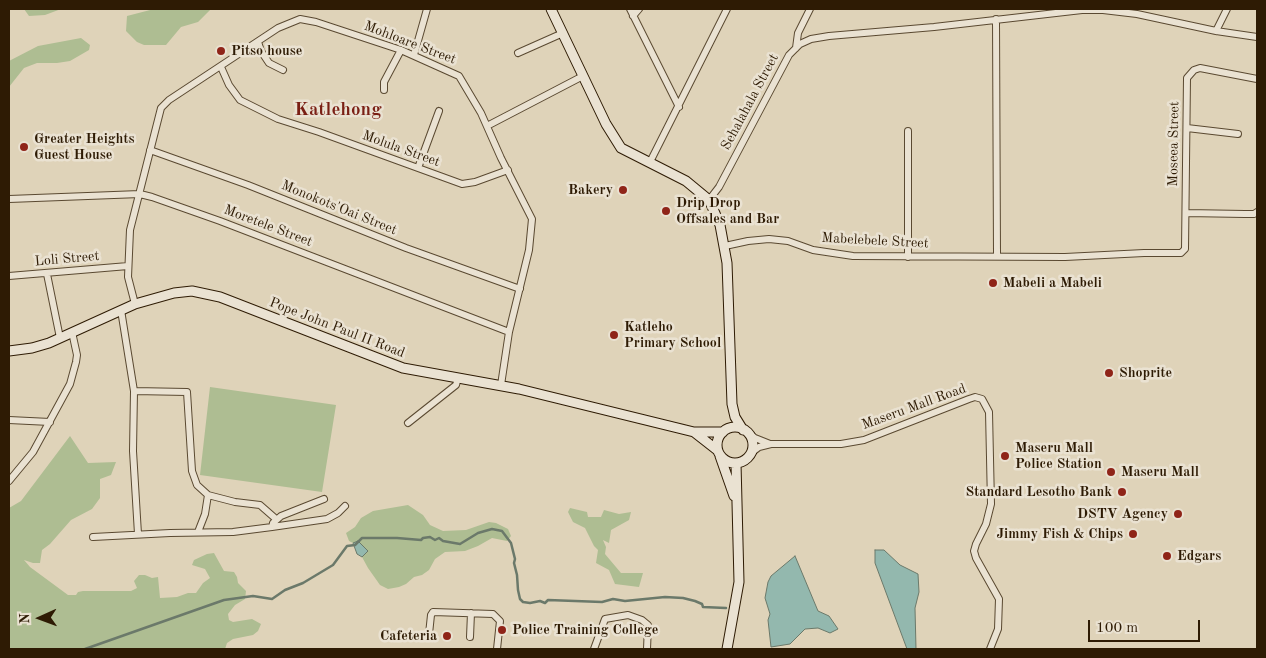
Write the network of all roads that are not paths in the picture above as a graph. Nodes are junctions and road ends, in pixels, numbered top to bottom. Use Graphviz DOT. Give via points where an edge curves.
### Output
graph roads {
  1 [pos="427,9"];
  2 [pos="551,9"];
  3 [pos="630,9"];
  4 [pos="639,9"];
  5 [pos="727,9"];
  6 [pos="810,9"];
  7 [pos="1226,9"];
  8 [pos="633,16"];
  9 [pos="996,19"];
  10 [pos="1216,31"];
  11 [pos="562,33"];
  12 [pos="1257,37"];
  13 [pos="258,42"];
  14 [pos="796,48"];
  15 [pos="401,50"];
  16 [pos="518,53"];
  17 [pos="414,55"];
  18 [pos="220,66"];
  19 [pos="283,70"];
  20 [pos="583,76"];
  21 [pos="1257,80"];
  22 [pos="384,90"];
  23 [pos="679,106"];
  24 [pos="439,111"];
  25 [pos="487,126"];
  26 [pos="1187,128"];
  27 [pos="908,130"];
  28 [pos="1238,134"];
  29 [pos="150,150"];
  30 [pos="650,162"];
  31 [pos="418,168"];
  32 [pos="508,170"];
  33 [pos="140,194"];
  34 [pos="9,199"];
  35 [pos="709,200"];
  36 [pos="1257,212"];
  37 [pos="1186,213"];
  38 [pos="725,246"];
  39 [pos="996,255"];
  40 [pos="908,257"];
  41 [pos="128,266"];
  42 [pos="47,274"];
  43 [pos="9,276"];
  44 [pos="520,289"];
  45 [pos="135,304"];
  46 [pos="121,310"];
  47 [pos="72,332"];
  48 [pos="509,332"];
  49 [pos="60,338"];
  50 [pos="9,351"];
  51 [pos="458,378"];
  52 [pos="501,385"];
  53 [pos="134,390"];
  54 [pos="732,404"];
  55 [pos="9,420"];
  56 [pos="50,422"];
  57 [pos="408,423"];
  58 [pos="723,431"];
  59 [pos="746,431"];
  60 [pos="694,432"];
  61 [pos="771,444"];
  62 [pos="718,452"];
  63 [pos="750,454"];
  64 [pos="736,463"];
  65 [pos="9,481"];
  66 [pos="208,495"];
  67 [pos="324,499"];
  68 [pos="346,506"];
  69 [pos="737,506"];
  70 [pos="276,519"];
  71 [pos="272,527"];
  72 [pos="198,532"];
  73 [pos="138,534"];
  74 [pos="93,537"];
  75 [pos="471,613"];
  76 [pos="429,634"];
  77 [pos="470,637"];
  78 [pos="497,649"];
  79 [pos="594,649"];
  80 [pos="647,649"];
  81 [pos="727,649"];
  82 [pos="990,649"];
  1 -- 17 [label="street"];
  2 -- 11 [label="main road"];
  3 -- 8 [label="street"];
  4 -- 8 [label="street"];
  5 -- 23 [label="street"];
  6 -- 14 [label="street" via="798,33"];
  7 -- 10 [label="street"];
  8 -- 23 [label="street"];
  9 -- 10 [label="street, Sehalahala Street" via="1103,10"];
  9 -- 14 [label="street, Sehalahala Street" via="829,36 811,39"];
  9 -- 39 [label="street"];
  10 -- 12 [label="street, Sehalahala Street"];
  11 -- 16 [label="street"];
  11 -- 20 [label="main road"];
  13 -- 15 [label="street, Mohloare Street" via="278,28 300,19"];
  13 -- 18 [label="street, Mohloare Street"];
  13 -- 19 [label="street" via="269,63"];
  14 -- 35 [label="street, Sehalahala Street" via="784,62 719,188"];
  15 -- 17 [label="street, Mohloare Street"];
  15 -- 22 [label="street" via="384,82"];
  17 -- 25 [label="street, Mohloare Street" via="459,76"];
  18 -- 29 [label="street, Mohloare Street" via="161,108"];
  18 -- 31 [label="street, Molula Street" via="240,100 278,119"];
  20 -- 25 [label="street"];
  20 -- 30 [label="main road" via="621,148"];
  21 -- 26 [label="street, Moseea Street" via="1208,69 1194,70 1187,78"];
  23 -- 30 [label="street"];
  24 -- 31 [label="street"];
  25 -- 32 [label="street, Mohloare Street"];
  26 -- 28 [label="street"];
  26 -- 37 [label="street, Moseea Street"];
  27 -- 40 [label="street"];
  29 -- 33 [label="street, Mohloare Street"];
  29 -- 44 [label="street, Monokots'Oai Street"];
  30 -- 35 [label="main road" via="686,180"];
  31 -- 32 [label="street, Molula Street" via="462,184"];
  32 -- 44 [label="street, Mohloare Street" via="532,219"];
  33 -- 34 [label="street, Moretele Street"];
  33 -- 41 [label="street, Mohloare Street" via="130,230"];
  33 -- 48 [label="street, Moretele Street" via="220,221"];
  35 -- 38 [label="main road"];
  36 -- 37 [label="street"];
  37 -- 39 [label="street, Mabelebele Street" via="1185,249 1181,253 1065,257"];
  38 -- 40 [label="street, Mabelebele Street" via="769,239 788,241 813,250"];
  38 -- 54 [label="main road"];
  39 -- 40 [label="street, Mabelebele Street"];
  41 -- 42 [label="street, Loli Street"];
  41 -- 45 [label="street, Mohloare Street"];
  42 -- 43 [label="street, Loli Street"];
  42 -- 49 [label="street"];
  44 -- 48 [label="street, Mohloare Street"];
  45 -- 46 [label="main road, Pope John Paul II Road"];
  45 -- 51 [label="main road, Pope John Paul II Road" via="183,291 204,292 403,368"];
  46 -- 47 [label="main road, Pope John Paul II Road"];
  46 -- 53 [label="street"];
  47 -- 49 [label="main road, Pope John Paul II Road"];
  47 -- 56 [label="street" via="76,362 70,384"];
  48 -- 52 [label="street, Mohloare Street"];
  49 -- 50 [label="main road, Pope John Paul II Road" via="32,348"];
  51 -- 52 [label="main road, Pope John Paul II Road"];
  51 -- 57 [label="street" via="456,385"];
  52 -- 60 [label="main road, Pope John Paul II Road"];
  53 -- 66 [label="street" via="188,392 192,471 197,485"];
  53 -- 73 [label="street" via="133,450"];
  54 -- 58 [label="main road"];
  54 -- 59 [label="main road" via="735,417"];
  55 -- 56 [label="street"];
  56 -- 65 [label="street"];
  58 -- 59 [label="main road" via="736,427"];
  58 -- 60 [label="main road"];
  58 -- 62 [label="main road" via="718,440"];
  59 -- 61 [label="street, Maseru Mall Road"];
  59 -- 63 [label="main road" via="752,443"];
  60 -- 62 [label="main road"];
  61 -- 63 [label="street, Maseru Mall Road"];
  61 -- 82 [label="street, Maseru Mall Road" via="841,444 864,440 968,399 982,399 989,412 991,504 974,551 999,599 998,629"];
  62 -- 64 [label="main road" via="726,461"];
  62 -- 69 [label="main road"];
  63 -- 64 [label="main road"];
  64 -- 69 [label="main road"];
  66 -- 70 [label="street" via="260,505"];
  66 -- 72 [label="street"];
  67 -- 70 [label="street"];
  68 -- 71 [label="street" via="327,519"];
  69 -- 81 [label="main road" via="739,582"];
  70 -- 71 [label="street"];
  71 -- 72 [label="street"];
  72 -- 73 [label="street"];
  73 -- 74 [label="street"];
  75 -- 76 [label="street" via="433,612"];
  75 -- 77 [label="street"];
  75 -- 78 [label="street" via="498,617"];
  79 -- 80 [label="street" via="606,619 628,615 648,625"];
}
